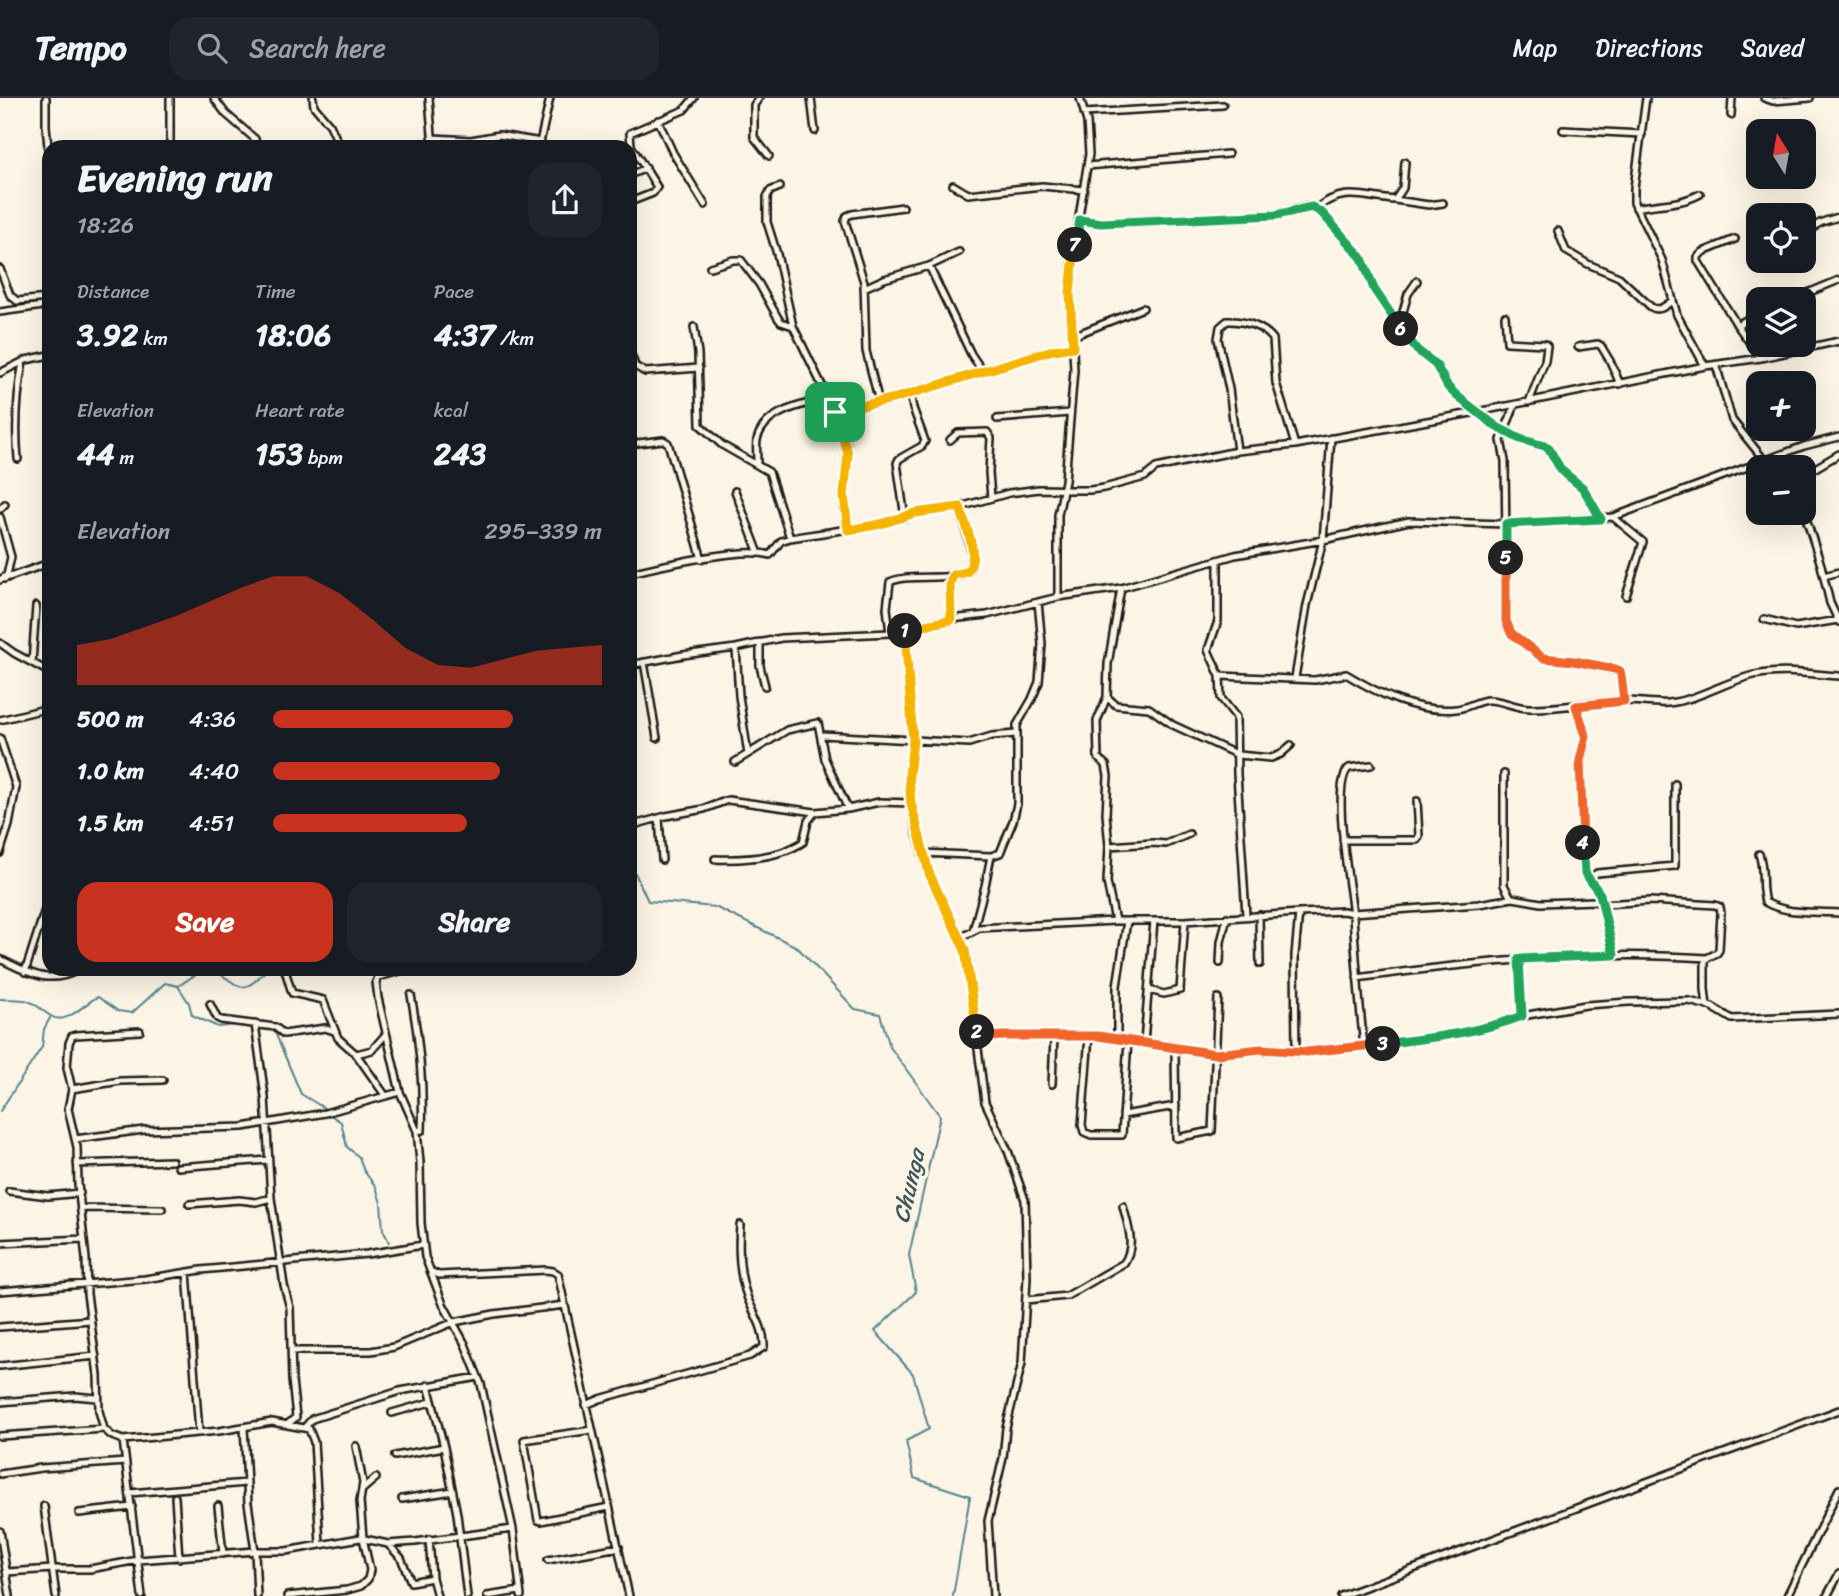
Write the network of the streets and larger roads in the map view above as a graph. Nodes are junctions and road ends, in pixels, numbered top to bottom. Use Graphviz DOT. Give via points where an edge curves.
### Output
graph roads {
  1 [pos="46,98"];
  2 [pos="170,98"];
  3 [pos="214,98"];
  4 [pos="313,98"];
  5 [pos="429,98"];
  6 [pos="550,98"];
  7 [pos="694,98"];
  8 [pos="760,98"];
  9 [pos="811,98"];
  10 [pos="1080,98"];
  11 [pos="1646,98"];
  12 [pos="1732,98"];
  13 [pos="1764,98"];
  14 [pos="1810,98"];
  15 [pos="1223,104"];
  16 [pos="1084,113"];
  17 [pos="1731,115"];
  18 [pos="658,120"];
  19 [pos="1563,130"];
  20 [pos="816,131"];
  21 [pos="1642,134"];
  22 [pos="433,138"];
  23 [pos="47,140"];
  24 [pos="170,140"];
  25 [pos="255,140"];
  26 [pos="337,140"];
  27 [pos="520,140"];
  28 [pos="541,140"];
  29 [pos="631,140"];
  30 [pos="1228,154"];
  31 [pos="637,155"];
  32 [pos="769,156"];
  33 [pos="1405,162"];
  34 [pos="1087,166"];
  35 [pos="646,169"];
  36 [pos="637,172"];
  37 [pos="953,185"];
  38 [pos="780,187"];
  39 [pos="1084,190"];
  40 [pos="1700,194"];
  41 [pos="637,198"];
  42 [pos="1395,200"];
  43 [pos="1443,203"];
  44 [pos="705,205"];
  45 [pos="903,206"];
  46 [pos="1317,208"];
  47 [pos="1636,208"];
  48 [pos="1839,217"];
  49 [pos="1080,220"];
  50 [pos="1816,224"];
  51 [pos="1558,231"];
  52 [pos="1735,239"];
  53 [pos="959,251"];
  54 [pos="929,266"];
  55 [pos="710,267"];
  56 [pos="0,270"];
  57 [pos="1839,280"];
  58 [pos="1417,281"];
  59 [pos="864,288"];
  60 [pos="1816,290"];
  61 [pos="42,300"];
  62 [pos="1672,301"];
  63 [pos="42,306"];
  64 [pos="1143,308"];
  65 [pos="0,312"];
  66 [pos="1505,316"];
  67 [pos="1746,320"];
  68 [pos="1395,321"];
  69 [pos="1737,325"];
  70 [pos="793,326"];
  71 [pos="694,327"];
  72 [pos="1073,336"];
  73 [pos="1839,341"];
  74 [pos="1073,347"];
  75 [pos="1578,347"];
  76 [pos="42,357"];
  77 [pos="1761,358"];
  78 [pos="23,362"];
  79 [pos="1716,365"];
  80 [pos="1705,366"];
  81 [pos="637,367"];
  82 [pos="699,368"];
  83 [pos="983,372"];
  84 [pos="0,373"];
  85 [pos="1620,384"];
  86 [pos="910,394"];
  87 [pos="828,398"];
  88 [pos="879,402"];
  89 [pos="1529,402"];
  90 [pos="1515,405"];
  91 [pos="835,412"];
  92 [pos="1477,412"];
  93 [pos="1070,414"];
  94 [pos="997,419"];
  95 [pos="1503,430"];
  96 [pos="1839,437"];
  97 [pos="1331,438"];
  98 [pos="950,440"];
  99 [pos="637,443"];
  100 [pos="1295,445"];
  101 [pos="1237,451"];
  102 [pos="1839,454"];
  103 [pos="1760,455"];
  104 [pos="1781,455"];
  105 [pos="18,459"];
  106 [pos="757,463"];
  107 [pos="1746,468"];
  108 [pos="1816,468"];
  109 [pos="1063,490"];
  110 [pos="736,491"];
  111 [pos="991,498"];
  112 [pos="960,507"];
  113 [pos="0,517"];
  114 [pos="1614,517"];
  115 [pos="905,518"];
  116 [pos="1601,519"];
  117 [pos="1506,524"];
  118 [pos="1808,525"];
  119 [pos="848,530"];
  120 [pos="790,538"];
  121 [pos="1323,540"];
  122 [pos="758,551"];
  123 [pos="702,559"];
  124 [pos="1218,561"];
  125 [pos="42,565"];
  126 [pos="637,572"];
  127 [pos="1839,572"];
  128 [pos="953,575"];
  129 [pos="1824,576"];
  130 [pos="2,579"];
  131 [pos="1121,588"];
  132 [pos="1626,596"];
  133 [pos="1058,597"];
  134 [pos="1038,602"];
  135 [pos="36,606"];
  136 [pos="1764,618"];
  137 [pos="951,620"];
  138 [pos="1838,621"];
  139 [pos="905,629"];
  140 [pos="890,633"];
  141 [pos="760,642"];
  142 [pos="0,643"];
  143 [pos="736,648"];
  144 [pos="644,662"];
  145 [pos="32,663"];
  146 [pos="637,664"];
  147 [pos="42,668"];
  148 [pos="1220,676"];
  149 [pos="1839,676"];
  150 [pos="1295,678"];
  151 [pos="765,685"];
  152 [pos="1107,697"];
  153 [pos="1624,701"];
  154 [pos="1576,706"];
  155 [pos="42,710"];
  156 [pos="0,720"];
  157 [pos="1016,734"];
  158 [pos="822,735"];
  159 [pos="0,738"];
  160 [pos="657,738"];
  161 [pos="913,741"];
  162 [pos="1291,745"];
  163 [pos="748,754"];
  164 [pos="1238,755"];
  165 [pos="735,762"];
  166 [pos="1371,765"];
  167 [pos="1504,774"];
  168 [pos="1675,784"];
  169 [pos="1416,801"];
  170 [pos="911,803"];
  171 [pos="848,809"];
  172 [pos="816,812"];
  173 [pos="659,818"];
  174 [pos="637,824"];
  175 [pos="1189,834"];
  176 [pos="1343,840"];
  177 [pos="1109,846"];
  178 [pos="0,853"];
  179 [pos="922,853"];
  180 [pos="1759,855"];
  181 [pos="991,856"];
  182 [pos="715,859"];
  183 [pos="662,860"];
  184 [pos="1588,879"];
  185 [pos="1511,898"];
  186 [pos="1604,904"];
  187 [pos="1299,913"];
  188 [pos="1353,913"];
  189 [pos="1839,913"];
  190 [pos="1246,915"];
  191 [pos="1259,915"];
  192 [pos="1227,917"];
  193 [pos="42,919"];
  194 [pos="1154,920"];
  195 [pos="1115,921"];
  196 [pos="1127,921"];
  197 [pos="1185,921"];
  198 [pos="973,931"];
  199 [pos="960,938"];
  200 [pos="1614,955"];
  201 [pos="1707,958"];
  202 [pos="0,959"];
  203 [pos="1519,959"];
  204 [pos="1220,963"];
  205 [pos="1260,964"];
  206 [pos="25,972"];
  207 [pos="52,976"];
  208 [pos="287,976"];
  209 [pos="386,976"];
  210 [pos="1357,978"];
  211 [pos="1149,989"];
  212 [pos="411,995"];
  213 [pos="1218,998"];
  214 [pos="210,1004"];
  215 [pos="1707,1006"];
  216 [pos="1839,1014"];
  217 [pos="1522,1016"];
  218 [pos="255,1024"];
  219 [pos="140,1031"];
  220 [pos="334,1031"];
  221 [pos="387,1033"];
  222 [pos="1089,1036"];
  223 [pos="1054,1037"];
  224 [pos="978,1038"];
  225 [pos="1117,1038"];
  226 [pos="1128,1040"];
  227 [pos="1144,1042"];
  228 [pos="1364,1046"];
  229 [pos="1175,1049"];
  230 [pos="1296,1052"];
  231 [pos="356,1054"];
  232 [pos="1216,1054"];
  233 [pos="163,1080"];
  234 [pos="1052,1084"];
  235 [pos="72,1089"];
  236 [pos="400,1092"];
  237 [pos="385,1095"];
  238 [pos="1176,1107"];
  239 [pos="1123,1115"];
  240 [pos="266,1124"];
  241 [pos="417,1131"];
  242 [pos="75,1139"];
  243 [pos="268,1160"];
  244 [pos="172,1161"];
  245 [pos="77,1164"];
  246 [pos="178,1167"];
  247 [pos="9,1191"];
  248 [pos="80,1194"];
  249 [pos="271,1198"];
  250 [pos="189,1205"];
  251 [pos="1122,1206"];
  252 [pos="81,1208"];
  253 [pos="162,1209"];
  254 [pos="740,1226"];
  255 [pos="84,1239"];
  256 [pos="0,1243"];
  257 [pos="423,1245"];
  258 [pos="281,1262"];
  259 [pos="187,1272"];
  260 [pos="432,1272"];
  261 [pos="86,1284"];
  262 [pos="0,1291"];
  263 [pos="1026,1300"];
  264 [pos="565,1306"];
  265 [pos="91,1320"];
  266 [pos="454,1322"];
  267 [pos="0,1327"];
  268 [pos="292,1351"];
  269 [pos="96,1356"];
  270 [pos="0,1366"];
  271 [pos="478,1377"];
  272 [pos="428,1385"];
  273 [pos="97,1398"];
  274 [pos="0,1402"];
  275 [pos="432,1402"];
  276 [pos="586,1405"];
  277 [pos="1839,1410"];
  278 [pos="392,1413"];
  279 [pos="288,1424"];
  280 [pos="244,1427"];
  281 [pos="305,1427"];
  282 [pos="104,1429"];
  283 [pos="592,1430"];
  284 [pos="199,1432"];
  285 [pos="0,1436"];
  286 [pos="123,1440"];
  287 [pos="356,1446"];
  288 [pos="444,1447"];
  289 [pos="395,1456"];
  290 [pos="126,1462"];
  291 [pos="0,1474"];
  292 [pos="376,1478"];
  293 [pos="246,1483"];
  294 [pos="363,1489"];
  295 [pos="1839,1489"];
  296 [pos="453,1491"];
  297 [pos="130,1493"];
  298 [pos="175,1497"];
  299 [pos="402,1499"];
  300 [pos="44,1506"];
  301 [pos="218,1506"];
  302 [pos="132,1507"];
  303 [pos="610,1507"];
  304 [pos="79,1513"];
  305 [pos="513,1530"];
  306 [pos="0,1531"];
  307 [pos="461,1536"];
  308 [pos="363,1538"];
  309 [pos="429,1539"];
  310 [pos="320,1544"];
  311 [pos="388,1544"];
  312 [pos="619,1547"];
  313 [pos="255,1551"];
  314 [pos="223,1554"];
  315 [pos="179,1558"];
  316 [pos="138,1560"];
  317 [pos="548,1560"];
  318 [pos="53,1569"];
  319 [pos="7,1572"];
  320 [pos="1839,1574"];
  321 [pos="432,1577"];
  322 [pos="348,1593"];
  323 [pos="521,1594"];
  324 [pos="10,1596"];
  325 [pos="55,1596"];
  326 [pos="142,1596"];
  327 [pos="257,1596"];
  328 [pos="286,1596"];
  329 [pos="437,1596"];
  330 [pos="467,1596"];
  331 [pos="487,1596"];
  332 [pos="628,1596"];
  333 [pos="993,1596"];
  334 [pos="1341,1596"];
  335 [pos="1787,1596"];
  336 [pos="1827,1596"];
  1 -- 23 [label="street"];
  2 -- 24 [label="street"];
  3 -- 25 [label="street"];
  4 -- 26 [label="street"];
  5 -- 22 [label="street"];
  6 -- 28 [label="street"];
  7 -- 18 [label="street" via="684,110"];
  8 -- 32 [label="street" via="754,105 754,137"];
  9 -- 20 [label="street"];
  10 -- 16 [label="street"];
  11 -- 21 [label="street"];
  12 -- 17 [label="street"];
  13 -- 14 [label="street"];
  15 -- 16 [label="street"];
  16 -- 34 [label="street" via="1089,138"];
  18 -- 29 [label="street" via="630,133"];
  18 -- 44 [label="street"];
  19 -- 21 [label="street"];
  21 -- 47 [label="street" via="1634,188"];
  22 -- 27 [label="street" via="499,135"];
  30 -- 34 [label="street"];
  31 -- 35 [label="street"];
  33 -- 42 [label="street" via="1403,188"];
  34 -- 39 [label="street"];
  35 -- 36 [label="street"];
  35 -- 41 [label="street" via="656,190"];
  37 -- 39 [label="street" via="968,194 1042,186"];
  38 -- 70 [label="street" via="770,191 766,211"];
  39 -- 49 [label="street"];
  40 -- 47 [label="street" via="1671,204"];
  42 -- 43 [label="street"];
  42 -- 46 [label="street" via="1342,195"];
  45 -- 59 [label="street" via="847,216 845,227"];
  46 -- 49 [label="street" via="1276,215 1101,223"];
  46 -- 68 [label="street" via="1362,258 1374,289"];
  47 -- 62 [label="street" via="1662,260"];
  48 -- 50 [label="street"];
  49 -- 72 [label="street" via="1070,293"];
  51 -- 62 [label="street" via="1566,251 1619,277 1651,307 1662,309"];
  52 -- 69 [label="street" via="1698,257"];
  53 -- 54 [label="street"];
  54 -- 59 [label="street"];
  54 -- 83 [label="street"];
  55 -- 70 [label="street" via="741,260 781,322"];
  56 -- 61 [label="street" via="17,301"];
  57 -- 60 [label="street"];
  58 -- 68 [label="street" via="1401,319"];
  59 -- 88 [label="street" via="866,351"];
  62 -- 80 [label="street"];
  63 -- 65 [label="street"];
  64 -- 72 [label="street"];
  66 -- 89 [label="street" via="1507,342 1547,346"];
  67 -- 69 [label="street"];
  68 -- 92 [label="street" via="1417,350 1436,365 1448,387"];
  69 -- 77 [label="street"];
  70 -- 87 [label="street"];
  71 -- 82 [label="street"];
  72 -- 74 [label="street"];
  73 -- 77 [label="street"];
  74 -- 83 [label="street"];
  74 -- 93 [label="street"];
  75 -- 85 [label="street" via="1601,346"];
  76 -- 78 [label="street"];
  77 -- 79 [label="street"];
  78 -- 84 [label="street"];
  78 -- 105 [label="street" via="17,409"];
  79 -- 80 [label="street"];
  79 -- 103 [label="street" via="1732,420"];
  80 -- 85 [label="street"];
  81 -- 82 [label="street" via="645,372"];
  82 -- 106 [label="street" via="700,425 722,444"];
  83 -- 86 [label="street"];
  85 -- 89 [label="street"];
  86 -- 88 [label="street"];
  86 -- 115 [label="street" via="925,441 897,463"];
  87 -- 91 [label="street"];
  87 -- 106 [label="street" via="783,411 767,424 757,439"];
  88 -- 91 [label="street"];
  89 -- 90 [label="street"];
  90 -- 92 [label="street"];
  90 -- 95 [label="street"];
  91 -- 119 [label="street" via="848,454 844,495"];
  92 -- 95 [label="street"];
  92 -- 97 [label="street"];
  93 -- 94 [label="street"];
  93 -- 109 [label="street"];
  95 -- 116 [label="street" via="1548,447 1561,470 1583,488"];
  95 -- 117 [label="street"];
  96 -- 104 [label="street"];
  97 -- 100 [label="street"];
  97 -- 121 [label="street"];
  98 -- 111 [label="street" via="958,433 990,434"];
  99 -- 123 [label="street" via="668,443"];
  100 -- 101 [label="street"];
  100 -- 101 [label="street" via="1276,383 1273,339 1252,325 1227,321 1220,327 1218,339"];
  101 -- 109 [label="street" via="1156,468 1122,484"];
  102 -- 108 [label="street"];
  106 -- 120 [label="street" via="769,472"];
  107 -- 114 [label="street"];
  109 -- 111 [label="street" via="1040,489"];
  109 -- 133 [label="street" via="1057,536"];
  110 -- 122 [label="street"];
  111 -- 112 [label="street"];
  112 -- 115 [label="street"];
  112 -- 128 [label="street" via="970,538 972,565 967,572"];
  113 -- 130 [label="street" via="10,557 9,570"];
  114 -- 116 [label="street"];
  114 -- 132 [label="street" via="1643,542"];
  115 -- 119 [label="street"];
  116 -- 117 [label="street"];
  117 -- 121 [label="street" via="1409,521"];
  117 -- 153 [label="street" via="1506,621 1511,633 1543,658 1620,671"];
  118 -- 129 [label="street"];
  119 -- 120 [label="street"];
  120 -- 122 [label="street" via="781,541 770,555"];
  121 -- 124 [label="street"];
  121 -- 150 [label="street"];
  122 -- 123 [label="street"];
  123 -- 126 [label="street"];
  124 -- 131 [label="street"];
  124 -- 148 [label="street" via="1218,621 1208,650"];
  125 -- 130 [label="street"];
  127 -- 129 [label="street"];
  128 -- 137 [label="street"];
  128 -- 140 [label="street" via="890,583"];
  129 -- 138 [label="street"];
  131 -- 133 [label="street"];
  131 -- 152 [label="street"];
  133 -- 134 [label="street"];
  134 -- 137 [label="street"];
  134 -- 157 [label="street" via="1039,681"];
  135 -- 145 [label="street"];
  136 -- 138 [label="street" via="1796,627"];
  137 -- 139 [label="street"];
  139 -- 140 [label="street"];
  139 -- 161 [label="street"];
  140 -- 141 [label="street"];
  141 -- 143 [label="street"];
  141 -- 151 [label="street"];
  142 -- 145 [label="street"];
  143 -- 144 [label="street"];
  143 -- 163 [label="street"];
  144 -- 146 [label="street"];
  144 -- 160 [label="street"];
  145 -- 147 [label="street"];
  148 -- 150 [label="street"];
  148 -- 164 [label="street" via="1221,698 1236,717"];
  149 -- 153 [label="street" via="1785,672 1752,676 1674,702"];
  150 -- 154 [label="street" via="1315,680 1346,674 1376,692 1436,709 1460,709 1488,700 1521,708"];
  152 -- 164 [label="street" via="1116,705 1149,708 1173,725"];
  152 -- 177 [label="street" via="1097,732 1098,758 1108,776"];
  153 -- 154 [label="street"];
  154 -- 184 [label="street" via="1586,736 1580,771 1583,862"];
  155 -- 156 [label="street"];
  157 -- 161 [label="street" via="969,743"];
  157 -- 181 [label="street" via="1016,813 1000,853"];
  158 -- 161 [label="street"];
  158 -- 163 [label="street" via="816,722 792,728"];
  158 -- 171 [label="street" via="825,759"];
  159 -- 178 [label="street" via="16,787"];
  161 -- 170 [label="street"];
  162 -- 164 [label="street" via="1271,758"];
  163 -- 165 [label="street"];
  164 -- 190 [label="street"];
  166 -- 176 [label="street" via="1353,766 1343,775"];
  167 -- 185 [label="street" via="1504,888"];
  168 -- 184 [label="street" via="1675,866 1597,873"];
  169 -- 176 [label="street" via="1417,840"];
  170 -- 171 [label="street"];
  170 -- 179 [label="street"];
  171 -- 172 [label="street"];
  172 -- 173 [label="street" via="736,800"];
  172 -- 182 [label="street" via="808,821 803,842 791,848 737,860"];
  173 -- 174 [label="street"];
  173 -- 183 [label="street"];
  175 -- 177 [label="street" via="1166,844"];
  176 -- 188 [label="street"];
  177 -- 195 [label="street" via="1107,882"];
  179 -- 181 [label="street"];
  179 -- 199 [label="street"];
  180 -- 189 [label="street" via="1763,897 1769,905 1805,913"];
  181 -- 198 [label="street"];
  184 -- 186 [label="street"];
  185 -- 186 [label="street"];
  185 -- 188 [label="street"];
  186 -- 200 [label="street"];
  186 -- 201 [label="street" via="1643,901 1720,907 1718,951"];
  187 -- 188 [label="street"];
  187 -- 191 [label="street"];
  187 -- 230 [label="street"];
  188 -- 210 [label="street"];
  190 -- 191 [label="street"];
  190 -- 192 [label="street"];
  191 -- 205 [label="street"];
  192 -- 197 [label="street"];
  192 -- 204 [label="street"];
  193 -- 206 [label="street"];
  194 -- 196 [label="street"];
  194 -- 197 [label="street"];
  194 -- 211 [label="street"];
  195 -- 196 [label="street"];
  195 -- 198 [label="street"];
  196 -- 225 [label="street" via="1117,986"];
  197 -- 211 [label="street" via="1180,990 1156,994"];
  198 -- 199 [label="street"];
  199 -- 224 [label="street"];
  200 -- 201 [label="street"];
  200 -- 203 [label="street"];
  201 -- 215 [label="street"];
  202 -- 206 [label="street"];
  203 -- 210 [label="street"];
  203 -- 217 [label="street"];
  206 -- 207 [label="street"];
  208 -- 220 [label="street" via="292,993 323,1000"];
  209 -- 221 [label="street" via="377,979"];
  210 -- 228 [label="street"];
  211 -- 227 [label="street"];
  212 -- 241 [label="street" via="421,1063 422,1130"];
  213 -- 232 [label="street"];
  214 -- 218 [label="street" via="221,1020"];
  215 -- 216 [label="street" via="1732,1019"];
  215 -- 217 [label="street" via="1678,1000 1629,1002"];
  217 -- 228 [label="street" via="1434,1038"];
  218 -- 220 [label="street" via="275,1027 284,1034 325,1028"];
  218 -- 240 [label="street"];
  219 -- 235 [label="street" via="72,1036 67,1068"];
  220 -- 231 [label="street"];
  221 -- 231 [label="street" via="372,1050"];
  221 -- 236 [label="street"];
  222 -- 223 [label="street"];
  222 -- 225 [label="street"];
  222 -- 239 [label="street" via="1084,1132 1122,1135"];
  223 -- 224 [label="street"];
  223 -- 234 [label="street"];
  224 -- 263 [label="street" via="985,1102 1025,1200"];
  225 -- 226 [label="street"];
  226 -- 227 [label="street"];
  226 -- 239 [label="street"];
  227 -- 229 [label="street"];
  228 -- 230 [label="street"];
  229 -- 232 [label="street"];
  229 -- 238 [label="street"];
  230 -- 232 [label="street" via="1261,1049"];
  231 -- 237 [label="street"];
  232 -- 238 [label="street" via="1213,1131 1176,1138"];
  233 -- 235 [label="street"];
  235 -- 242 [label="street" via="68,1109"];
  236 -- 237 [label="street"];
  236 -- 241 [label="street"];
  237 -- 240 [label="street" via="326,1113"];
  238 -- 239 [label="street"];
  240 -- 242 [label="street" via="144,1130"];
  240 -- 243 [label="street"];
  241 -- 257 [label="street"];
  242 -- 245 [label="street"];
  243 -- 246 [label="street"];
  243 -- 249 [label="street"];
  244 -- 245 [label="street"];
  245 -- 248 [label="street"];
  247 -- 248 [label="street"];
  248 -- 252 [label="street"];
  249 -- 250 [label="street"];
  249 -- 258 [label="street"];
  251 -- 263 [label="street" via="1131,1236 1124,1263 1075,1293"];
  252 -- 253 [label="street"];
  252 -- 255 [label="street"];
  254 -- 276 [label="street" via="741,1272 764,1347 750,1356"];
  255 -- 256 [label="street"];
  255 -- 261 [label="street"];
  257 -- 258 [label="street"];
  257 -- 260 [label="street"];
  258 -- 259 [label="street"];
  258 -- 268 [label="street"];
  259 -- 261 [label="street"];
  259 -- 284 [label="street"];
  260 -- 264 [label="street" via="553,1270"];
  260 -- 266 [label="street"];
  261 -- 262 [label="street"];
  261 -- 265 [label="street"];
  263 -- 333 [label="street" via="1021,1363 989,1511"];
  264 -- 266 [label="street"];
  264 -- 276 [label="street"];
  265 -- 267 [label="street"];
  265 -- 269 [label="street"];
  266 -- 268 [label="street" via="383,1349"];
  266 -- 271 [label="street"];
  268 -- 279 [label="street" via="296,1417"];
  269 -- 270 [label="street"];
  269 -- 273 [label="street"];
  271 -- 272 [label="street"];
  271 -- 305 [label="street"];
  272 -- 275 [label="street"];
  272 -- 281 [label="street" via="312,1419"];
  273 -- 274 [label="street"];
  273 -- 282 [label="street"];
  275 -- 278 [label="street"];
  275 -- 288 [label="street"];
  276 -- 283 [label="street"];
  277 -- 334 [label="street"];
  279 -- 280 [label="street"];
  279 -- 281 [label="street"];
  280 -- 284 [label="street"];
  280 -- 293 [label="street"];
  281 -- 310 [label="street" via="314,1442"];
  282 -- 285 [label="street"];
  282 -- 286 [label="street"];
  283 -- 303 [label="street"];
  283 -- 303 [label="street" via="524,1440 538,1520"];
  284 -- 286 [label="street"];
  286 -- 290 [label="street"];
  287 -- 294 [label="street"];
  288 -- 289 [label="street"];
  288 -- 296 [label="street"];
  290 -- 291 [label="street"];
  290 -- 297 [label="street"];
  292 -- 294 [label="street"];
  293 -- 297 [label="street"];
  293 -- 313 [label="street"];
  294 -- 308 [label="street"];
  295 -- 335 [label="street"];
  296 -- 299 [label="street"];
  296 -- 307 [label="street"];
  297 -- 302 [label="street"];
  298 -- 315 [label="street"];
  300 -- 318 [label="street"];
  301 -- 314 [label="street"];
  302 -- 304 [label="street"];
  302 -- 316 [label="street"];
  303 -- 312 [label="street"];
  305 -- 307 [label="street"];
  305 -- 323 [label="street"];
  306 -- 319 [label="street"];
  307 -- 309 [label="street"];
  307 -- 330 [label="street"];
  308 -- 310 [label="street"];
  308 -- 311 [label="street"];
  308 -- 322 [label="street" via="370,1574"];
  309 -- 311 [label="street"];
  309 -- 321 [label="street"];
  310 -- 313 [label="street"];
  311 -- 321 [label="street" via="401,1558 411,1582"];
  312 -- 317 [label="street"];
  312 -- 332 [label="street"];
  313 -- 314 [label="street"];
  313 -- 327 [label="street"];
  314 -- 315 [label="street"];
  315 -- 316 [label="street"];
  316 -- 318 [label="street" via="90,1569"];
  316 -- 326 [label="street"];
  318 -- 319 [label="street"];
  318 -- 325 [label="street"];
  319 -- 324 [label="street"];
  320 -- 336 [label="street"];
  321 -- 329 [label="street"];
  322 -- 328 [label="street"];
  323 -- 331 [label="street"];
}
